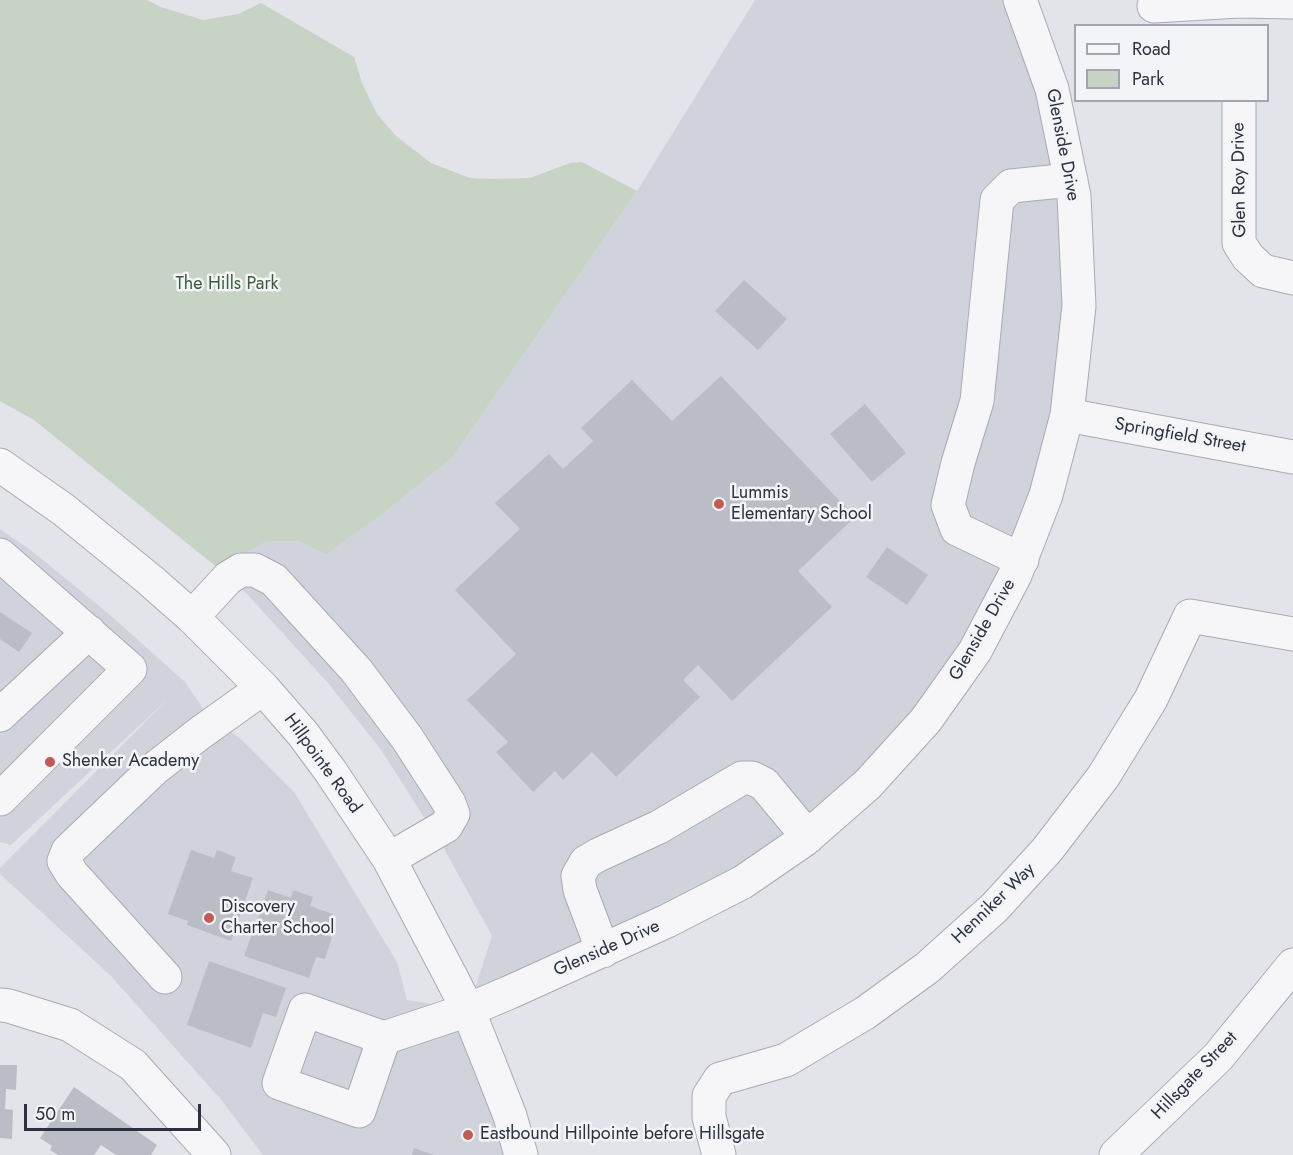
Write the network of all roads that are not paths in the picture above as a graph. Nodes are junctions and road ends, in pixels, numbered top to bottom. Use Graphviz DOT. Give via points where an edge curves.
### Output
graph roads {
  1 [pos="1020,0"];
  2 [pos="1239,1"];
  3 [pos="1293,2"];
  4 [pos="1154,6"];
  5 [pos="1239,24"];
  6 [pos="1239,102"];
  7 [pos="1071,180"];
  8 [pos="1293,278"];
  9 [pos="1067,415"];
  10 [pos="1293,457"];
  11 [pos="0,465"];
  12 [pos="0,555"];
  13 [pos="1022,560"];
  14 [pos="192,616"];
  15 [pos="89,632"];
  16 [pos="1293,634"];
  17 [pos="263,688"];
  18 [pos="0,715"];
  19 [pos="0,799"];
  20 [pos="808,837"];
  21 [pos="389,859"];
  22 [pos="603,951"];
  23 [pos="1293,965"];
  24 [pos="165,977"];
  25 [pos="0,1005"];
  26 [pos="468,1010"];
  27 [pos="384,1038"];
  28 [pos="214,1155"];
  29 [pos="521,1155"];
  30 [pos="719,1155"];
  31 [pos="1116,1155"];
  1 -- 7 [label="street, Glenside Drive" via="1052,88"];
  2 -- 3 [label="street"];
  2 -- 4 [label="street"];
  2 -- 5 [label="street"];
  6 -- 8 [label="street, Glen Roy Drive" via="1239,243 1263,271"];
  7 -- 9 [label="street, Glenside Drive" via="1079,306"];
  7 -- 13 [label="street" via="1011,186 998,200 977,401 948,505 957,529"];
  9 -- 10 [label="street, Springfield Street"];
  9 -- 13 [label="street, Glenside Drive" via="1046,495"];
  11 -- 14 [label="street, Hillpointe Road" via="110,545"];
  12 -- 15 [label="street"];
  13 -- 20 [label="street, Glenside Drive" via="975,651 926,720 868,784"];
  14 -- 17 [label="street, Hillpointe Road"];
  14 -- 21 [label="street" via="228,578 241,570 255,570 274,580 356,670 407,738 453,814 446,826"];
  15 -- 18 [label="street"];
  15 -- 19 [label="street" via="130,669"];
  16 -- 30 [label="street, Henniker Way" via="1190,616 1151,699 1103,777 1047,850 995,907 927,968 865,1013 786,1060 720,1079 709,1096 709,1117"];
  17 -- 21 [label="street, Hillpointe Road" via="303,734"];
  17 -- 24 [label="street" via="154,769 68,851 63,861"];
  20 -- 22 [label="street, Glenside Drive" via="743,882"];
  20 -- 22 [label="street" via="764,784 742,778 659,827 598,855 586,862 578,876"];
  21 -- 26 [label="street, Hillpointe Road"];
  22 -- 26 [label="street, Glenside Drive"];
  23 -- 31 [label="street, Hillsgate Street" via="1218,1057"];
  25 -- 28 [label="street" via="70,1025 134,1065"];
  26 -- 27 [label="street, Glenside Drive"];
  26 -- 29 [label="street, Hillpointe Road" via="510,1116"];
}
